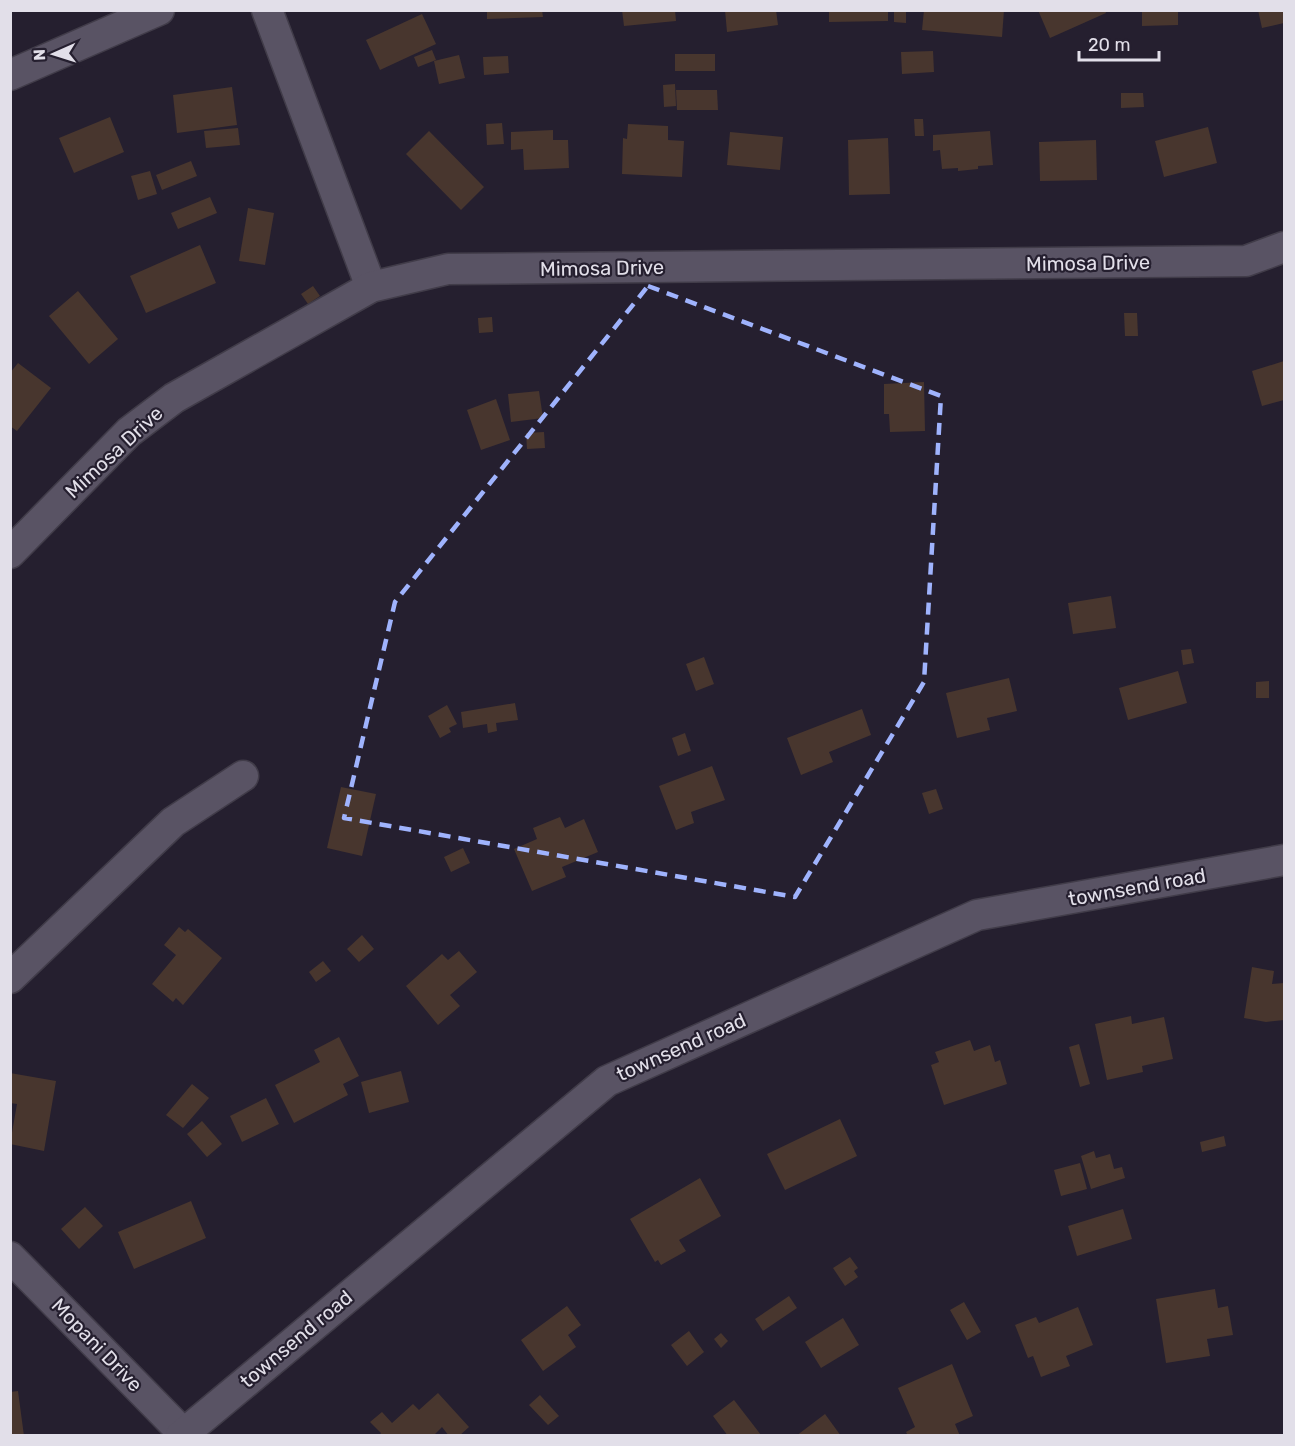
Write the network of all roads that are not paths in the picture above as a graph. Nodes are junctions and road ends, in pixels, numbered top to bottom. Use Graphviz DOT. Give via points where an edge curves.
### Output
graph roads {
  1 [pos="159,10"];
  2 [pos="267,10"];
  3 [pos="10,75"];
  4 [pos="1284,247"];
  5 [pos="371,287"];
  6 [pos="10,553"];
  7 [pos="243,776"];
  8 [pos="1284,861"];
  9 [pos="10,978"];
  10 [pos="10,1257"];
  11 [pos="182,1434"];
  1 -- 3 [label="street"];
  2 -- 5 [label="street"];
  4 -- 5 [label="street, Mimosa Drive" via="1246,261 448,269"];
  5 -- 6 [label="street, Mimosa Drive" via="174,398 129,432"];
  7 -- 9 [label="street" via="172,822"];
  8 -- 11 [label="street, townsend road" via="977,915 607,1081"];
  10 -- 11 [label="street, Mopani Drive"];
}
